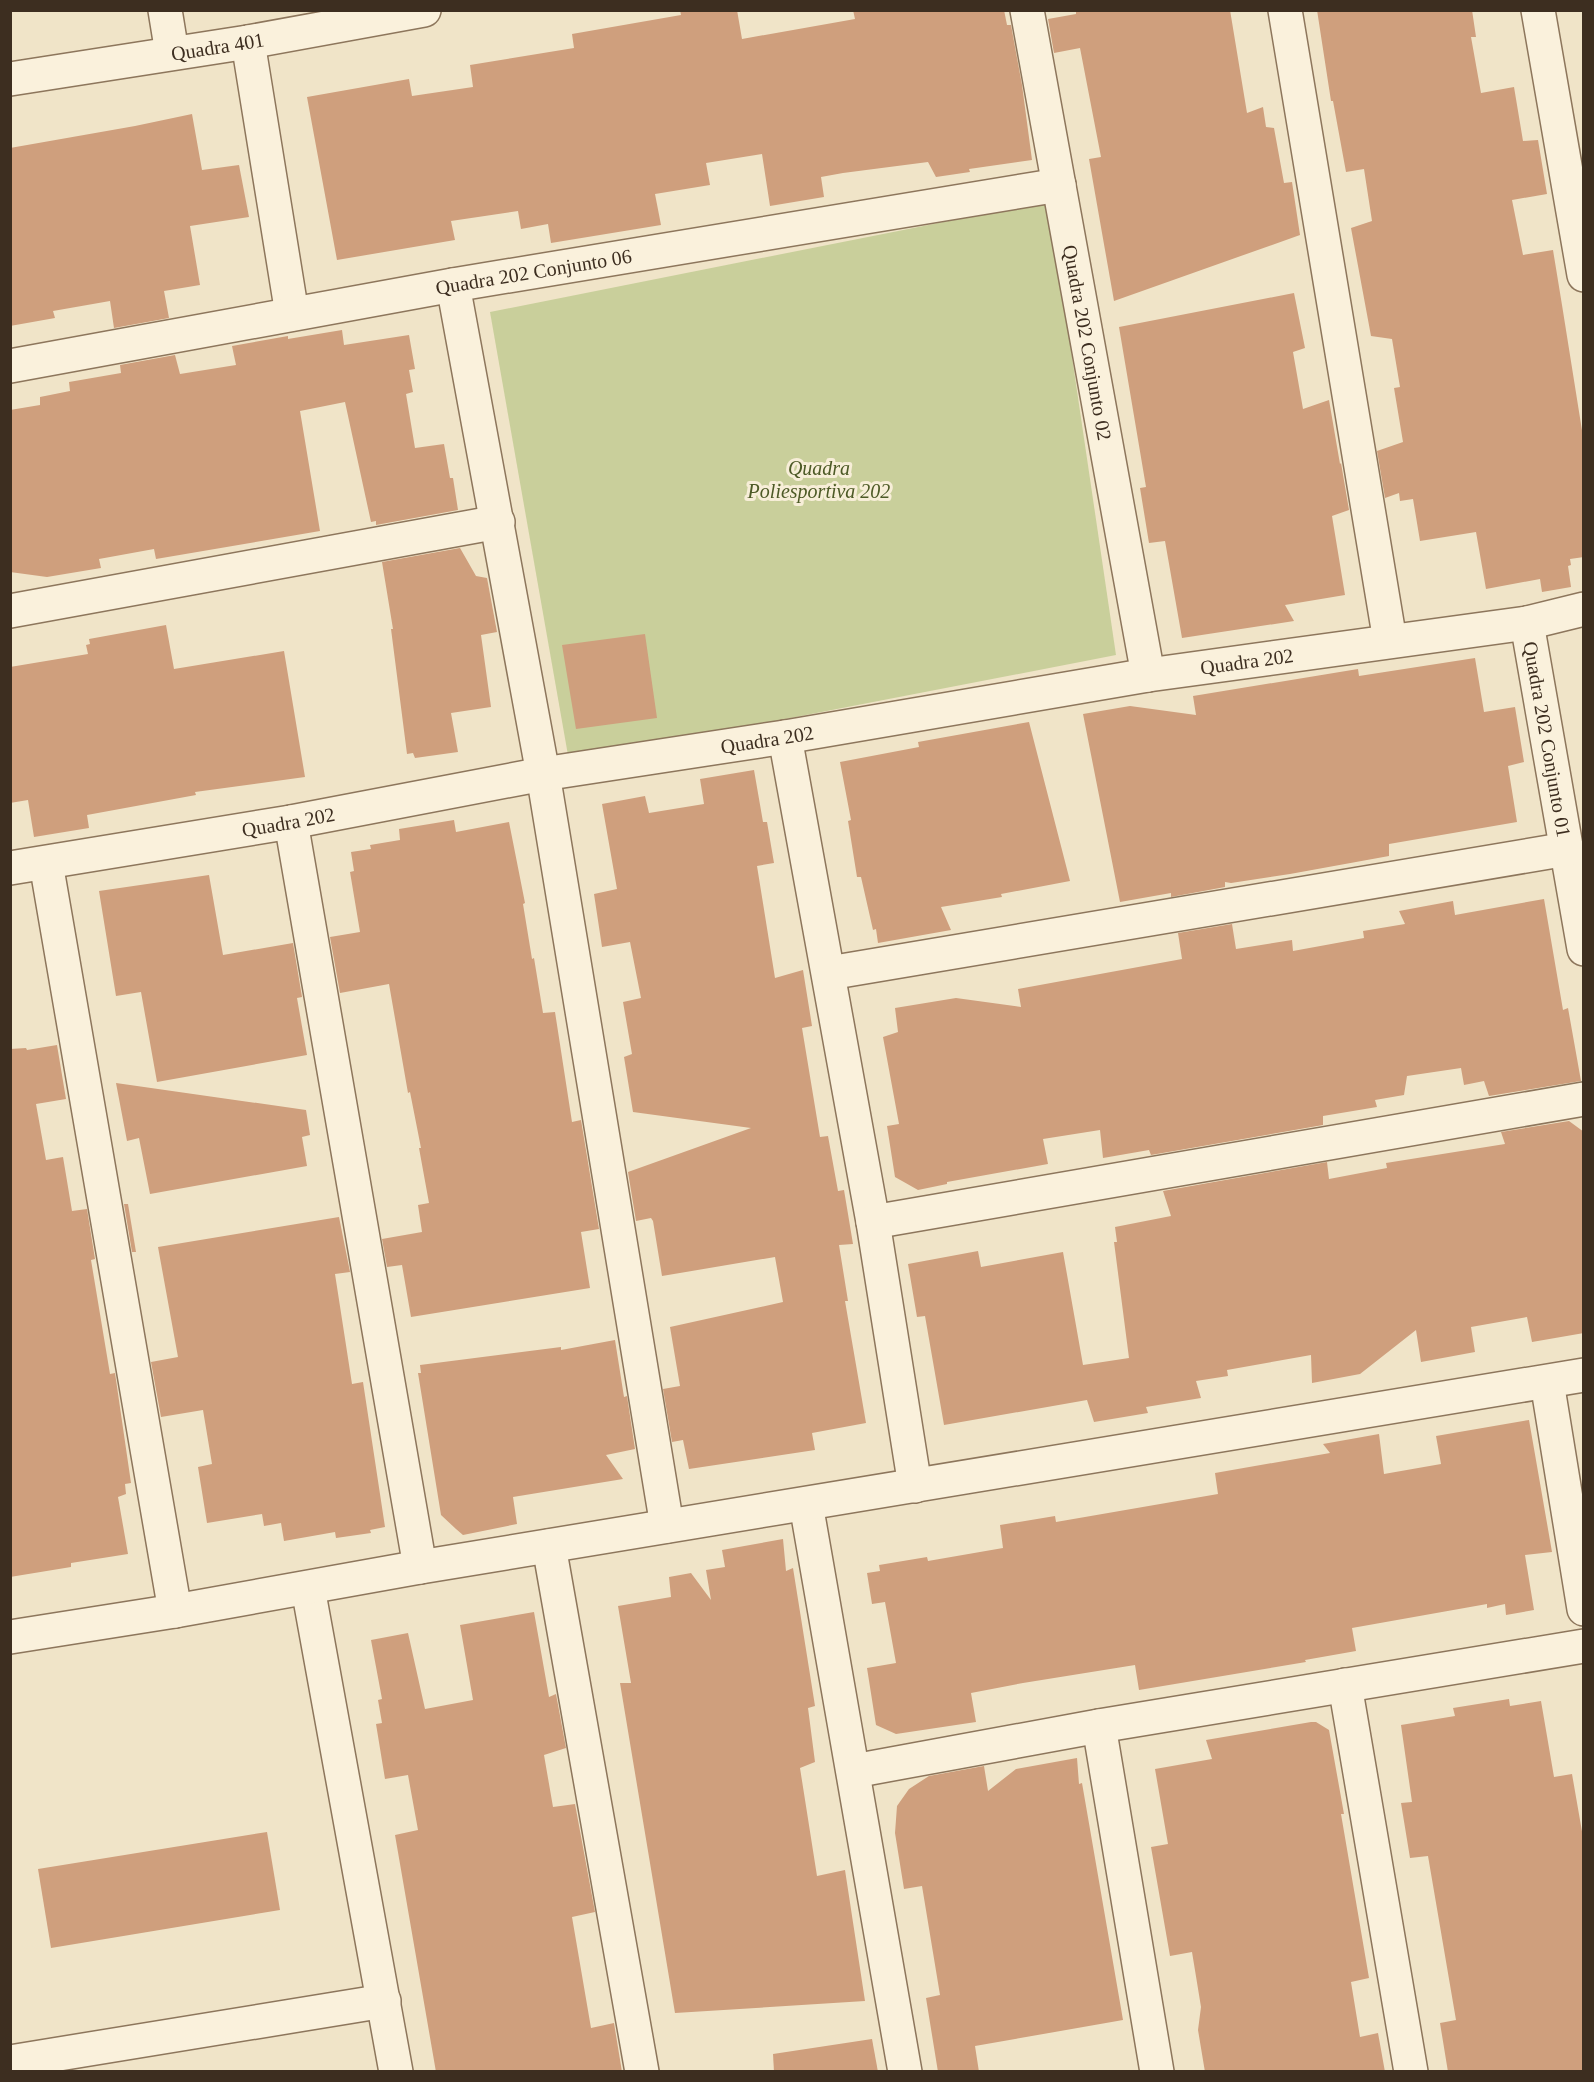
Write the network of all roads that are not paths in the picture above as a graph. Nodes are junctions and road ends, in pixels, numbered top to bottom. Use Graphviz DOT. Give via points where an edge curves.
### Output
graph roads {
  1 [pos="165,10"];
  2 [pos="424,10"];
  3 [pos="1027,10"];
  4 [pos="1285,10"];
  5 [pos="1538,10"];
  6 [pos="248,42"];
  7 [pos="172,53"];
  8 [pos="10,79"];
  9 [pos="1059,185"];
  10 [pos="1584,275"];
  11 [pos="453,285"];
  12 [pos="292,314"];
  13 [pos="10,366"];
  14 [pos="498,522"];
  15 [pos="1584,609"];
  16 [pos="10,610"];
  17 [pos="1527,623"];
  18 [pos="1390,641"];
  19 [pos="1148,675"];
  20 [pos="785,736"];
  21 [pos="543,774"];
  22 [pos="291,822"];
  23 [pos="1567,849"];
  24 [pos="46,862"];
  25 [pos="10,868"];
  26 [pos="1584,949"];
  27 [pos="829,973"];
  28 [pos="1584,1099"];
  29 [pos="873,1222"];
  30 [pos="1584,1375"];
  31 [pos="1547,1382"];
  32 [pos="915,1485"];
  33 [pos="806,1504"];
  34 [pos="667,1526"];
  35 [pos="549,1546"];
  36 [pos="420,1567"];
  37 [pos="308,1588"];
  38 [pos="1584,1609"];
  39 [pos="175,1611"];
  40 [pos="10,1636"];
  41 [pos="1584,1646"];
  42 [pos="1346,1685"];
  43 [pos="1099,1726"];
  44 [pos="854,1771"];
  45 [pos="384,2001"];
  46 [pos="10,2062"];
  47 [pos="396,2072"];
  48 [pos="642,2072"];
  49 [pos="905,2072"];
  50 [pos="1157,2072"];
  51 [pos="1411,2072"];
  1 -- 7 [label="street"];
  2 -- 6 [label="street, Quadra 401"];
  3 -- 9 [label="street, Quadra 202 Conjunto 02"];
  4 -- 18 [label="street"];
  5 -- 10 [label="street"];
  6 -- 7 [label="street, Quadra 401"];
  6 -- 12 [label="street"];
  7 -- 8 [label="street, Quadra 401"];
  9 -- 11 [label="street, Quadra 202 Conjunto 06"];
  9 -- 19 [label="street, Quadra 202 Conjunto 02"];
  11 -- 12 [label="street, Quadra 202 Conjunto 06"];
  11 -- 14 [label="street"];
  12 -- 13 [label="street, Quadra 202 Conjunto 06"];
  14 -- 16 [label="street"];
  14 -- 21 [label="street"];
  15 -- 17 [label="street, Quadra 202 Conjunto 01"];
  17 -- 18 [label="street, Quadra 202"];
  17 -- 23 [label="street, Quadra 202 Conjunto 01"];
  18 -- 19 [label="street, Quadra 202"];
  19 -- 20 [label="street, Quadra 202"];
  20 -- 21 [label="street, Quadra 202"];
  20 -- 27 [label="street"];
  21 -- 22 [label="street, Quadra 202"];
  21 -- 34 [label="street"];
  22 -- 24 [label="street, Quadra 202"];
  22 -- 36 [label="street"];
  23 -- 26 [label="street, Quadra 202 Conjunto 01"];
  23 -- 27 [label="street"];
  24 -- 25 [label="street, Quadra 202"];
  24 -- 39 [label="street"];
  27 -- 29 [label="street"];
  28 -- 29 [label="street"];
  29 -- 32 [label="street"];
  30 -- 31 [label="street"];
  31 -- 32 [label="street"];
  31 -- 38 [label="street"];
  32 -- 33 [label="street"];
  33 -- 34 [label="street"];
  33 -- 44 [label="street"];
  34 -- 35 [label="street"];
  35 -- 36 [label="street"];
  35 -- 48 [label="street"];
  36 -- 37 [label="street"];
  37 -- 39 [label="street"];
  37 -- 45 [label="street"];
  39 -- 40 [label="street"];
  41 -- 42 [label="street"];
  42 -- 43 [label="street"];
  42 -- 51 [label="street"];
  43 -- 44 [label="street"];
  43 -- 50 [label="street"];
  44 -- 49 [label="street"];
  45 -- 46 [label="street"];
  45 -- 47 [label="street"];
}
